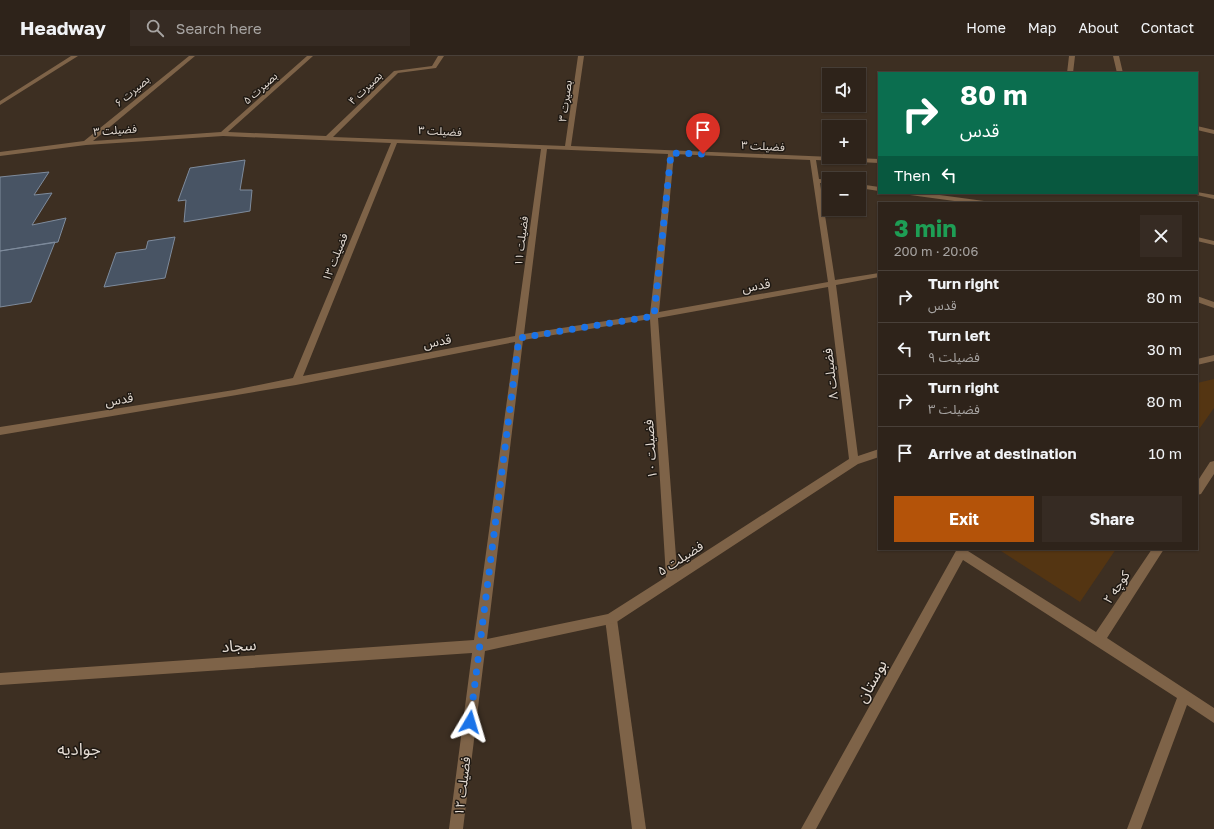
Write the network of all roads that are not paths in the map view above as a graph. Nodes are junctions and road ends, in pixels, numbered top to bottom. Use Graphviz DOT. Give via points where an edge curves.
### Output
graph roads {
  1 [pos="75,56"];
  2 [pos="192,56"];
  3 [pos="310,56"];
  4 [pos="441,56"];
  5 [pos="581,56"];
  6 [pos="1072,56"];
  7 [pos="1116,56"];
  8 [pos="1070,72"];
  9 [pos="1120,72"];
  10 [pos="0,103"];
  11 [pos="1198,128"];
  12 [pos="1214,132"];
  13 [pos="223,134"];
  14 [pos="329,137"];
  15 [pos="395,140"];
  16 [pos="86,143"];
  17 [pos="544,147"];
  18 [pos="568,148"];
  19 [pos="671,153"];
  20 [pos="0,154"];
  21 [pos="813,159"];
  22 [pos="878,161"];
  23 [pos="816,180"];
  24 [pos="822,181"];
  25 [pos="866,187"];
  26 [pos="878,189"];
  27 [pos="917,194"];
  28 [pos="1197,194"];
  29 [pos="1214,197"];
  30 [pos="977,202"];
  31 [pos="1198,239"];
  32 [pos="1214,243"];
  33 [pos="878,275"];
  34 [pos="832,284"];
  35 [pos="1198,299"];
  36 [pos="1214,305"];
  37 [pos="654,316"];
  38 [pos="519,338"];
  39 [pos="1214,358"];
  40 [pos="1198,362"];
  41 [pos="296,382"];
  42 [pos="0,431"];
  43 [pos="878,452"];
  44 [pos="854,461"];
  45 [pos="1214,465"];
  46 [pos="1198,489"];
  47 [pos="1157,550"];
  48 [pos="962,551"];
  49 [pos="672,580"];
  50 [pos="611,618"];
  51 [pos="1098,640"];
  52 [pos="480,646"];
  53 [pos="0,679"];
  54 [pos="1184,696"];
  55 [pos="1214,716"];
  56 [pos="456,829"];
  57 [pos="639,829"];
  58 [pos="808,829"];
  59 [pos="1134,829"];
  1 -- 10 [label="street"];
  2 -- 16 [label="street, بصیرت ۶"];
  3 -- 13 [label="street, بصیرت ۵"];
  4 -- 14 [label="street, بصیرت ۴" via="434,67 396,72"];
  5 -- 18 [label="street, بصیرت ۳"];
  6 -- 8 [label="street"];
  7 -- 9 [label="street"];
  11 -- 12 [label="street"];
  13 -- 14 [label="street, فضیلت ۳"];
  13 -- 16 [label="street, فضیلت ۳"];
  14 -- 15 [label="street, فضیلت ۳"];
  15 -- 17 [label="street, فضیلت ۳"];
  15 -- 41 [label="street, فضیلت ۱۳"];
  16 -- 20 [label="street, فضیلت ۳"];
  17 -- 18 [label="street, فضیلت ۳"];
  17 -- 38 [label="street, فضیلت ۱۱"];
  18 -- 19 [label="street, فضیلت ۳"];
  19 -- 21 [label="street, فضیلت ۳"];
  19 -- 37 [label="street, فضیلت ۱۰"];
  21 -- 22 [label="street, فضیلت ۳"];
  21 -- 23 [label="street, فضیلت ۸"];
  23 -- 24 [label="street"];
  23 -- 34 [label="street, فضیلت ۸"];
  25 -- 26 [label="street"];
  27 -- 30 [label="street"];
  28 -- 29 [label="street"];
  31 -- 32 [label="street"];
  33 -- 34 [label="street, قدس"];
  34 -- 37 [label="street, قدس"];
  34 -- 44 [label="street, فضیلت ۸"];
  35 -- 36 [label="street"];
  37 -- 38 [label="street, قدس"];
  37 -- 49 [label="street, فضیلت ۱۰"];
  38 -- 41 [label="street, قدس"];
  38 -- 52 [label="street, فضیلت ۱۲"];
  39 -- 40 [label="street"];
  41 -- 42 [label="street, قدس"];
  43 -- 44 [label="street, فضیلت ۵"];
  44 -- 49 [label="street, فضیلت ۵"];
  45 -- 46 [label="street"];
  47 -- 51 [label="street, کوچه ۲"];
  48 -- 51 [label="street"];
  48 -- 58 [label="street, بوستان"];
  49 -- 50 [label="street, فضیلت ۵"];
  50 -- 52 [label="street, فضیلت ۵"];
  50 -- 57 [label="street"];
  51 -- 54 [label="street"];
  52 -- 53 [label="street, سجاد"];
  52 -- 56 [label="street, فضیلت ۱۲"];
  54 -- 55 [label="street"];
  54 -- 59 [label="street"];
}
